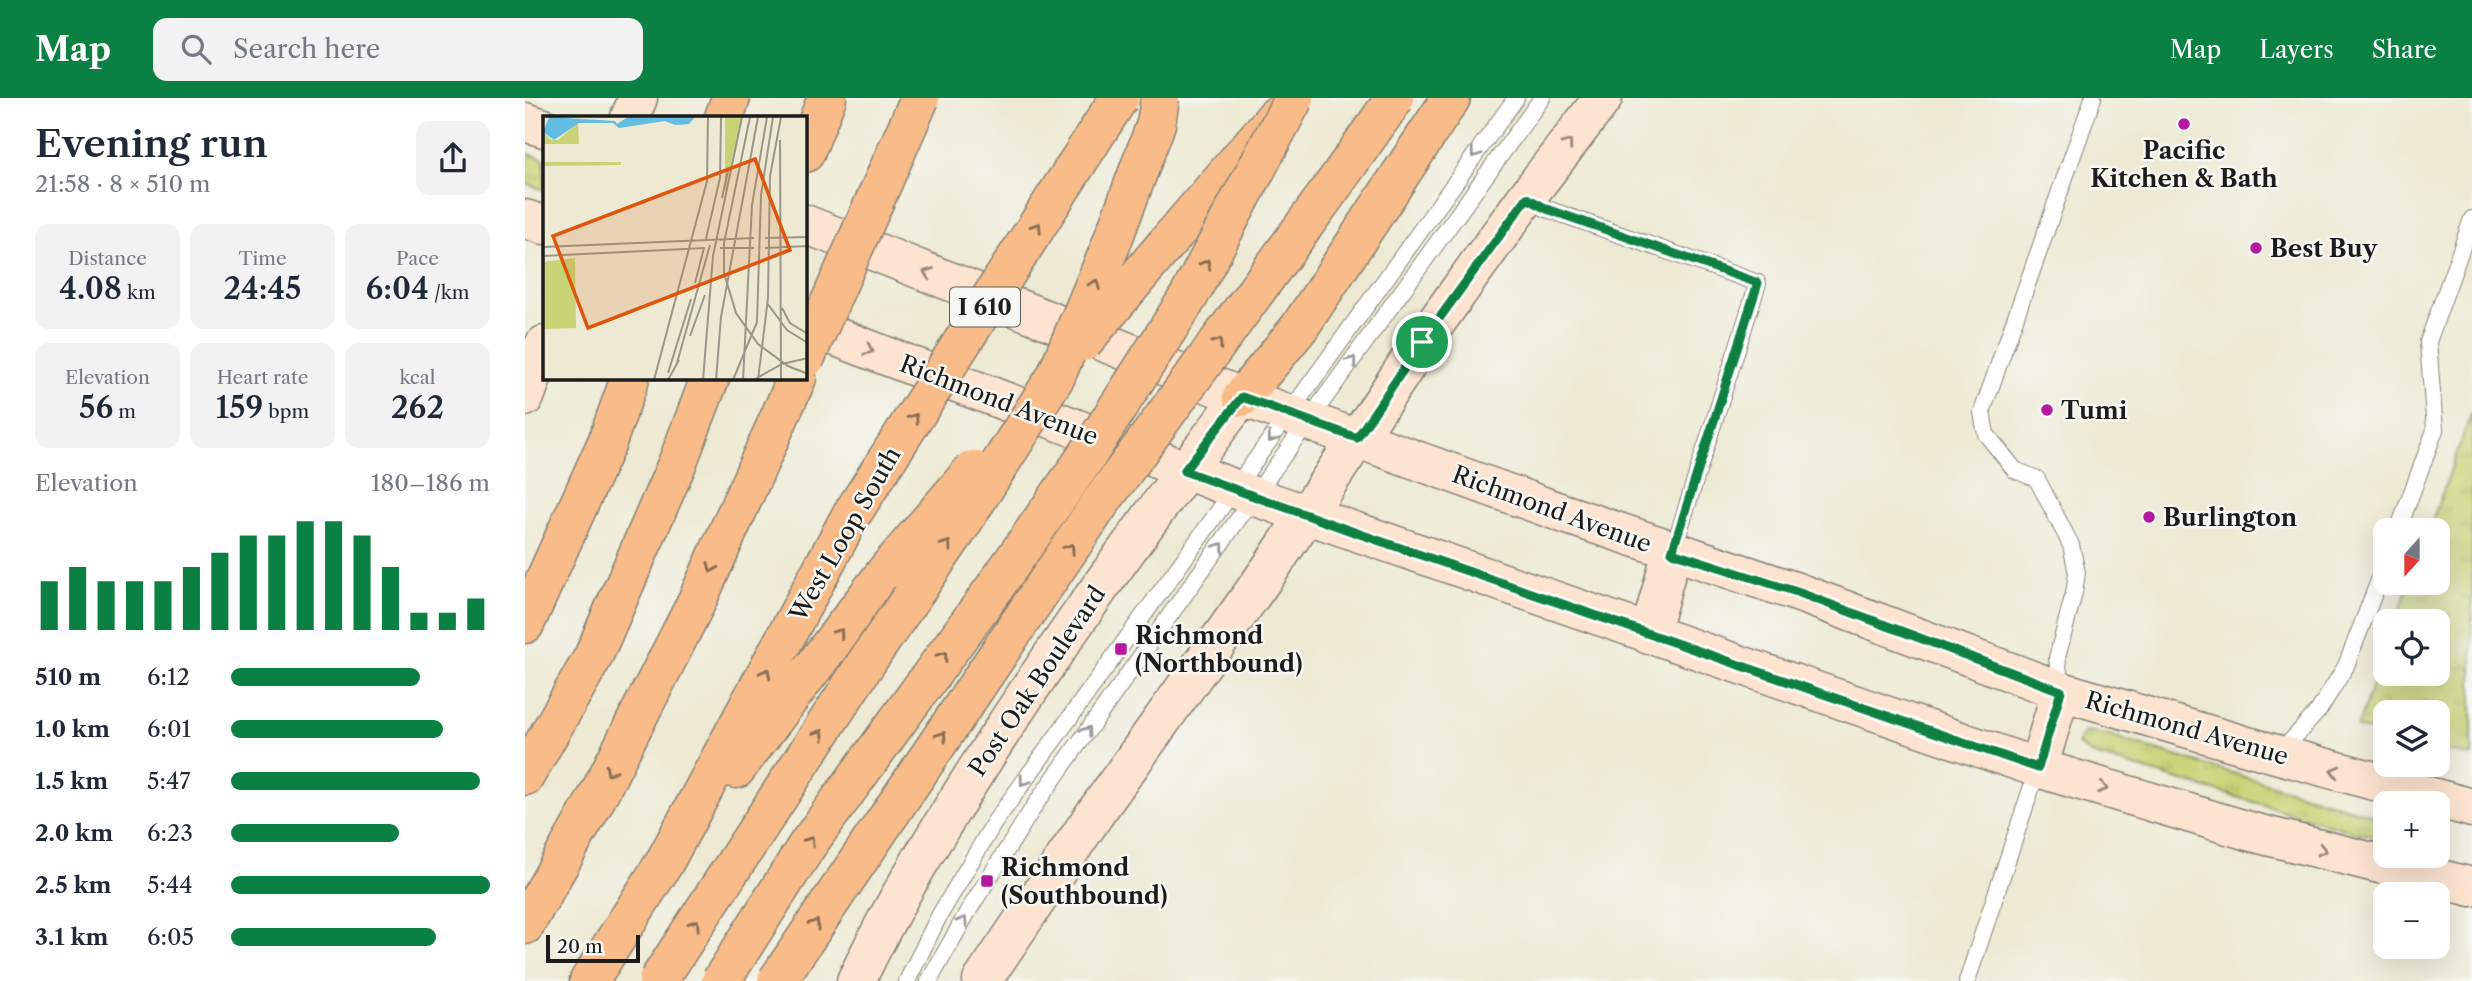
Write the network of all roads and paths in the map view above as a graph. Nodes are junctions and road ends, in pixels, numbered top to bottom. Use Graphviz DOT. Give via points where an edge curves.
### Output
graph roads {
  1 [pos="638,98"];
  2 [pos="731,98"];
  3 [pos="827,98"];
  4 [pos="920,98"];
  5 [pos="1119,98"];
  6 [pos="1160,98"];
  7 [pos="1292,98"];
  8 [pos="1395,98"];
  9 [pos="1451,98"];
  10 [pos="1515,98"];
  11 [pos="1542,98"];
  12 [pos="1602,98"];
  13 [pos="2093,98"];
  14 [pos="630,116"];
  15 [pos="724,116"];
  16 [pos="525,122"];
  17 [pos="543,128"];
  18 [pos="809,144"];
  19 [pos="1527,198"];
  20 [pos="525,219"];
  21 [pos="2472,219"];
  22 [pos="543,225"];
  23 [pos="807,226"];
  24 [pos="807,326"];
  25 [pos="543,348"];
  26 [pos="807,354"];
  27 [pos="629,380"];
  28 [pos="710,380"];
  29 [pos="796,380"];
  30 [pos="525,397"];
  31 [pos="1242,397"];
  32 [pos="1299,417"];
  33 [pos="1357,438"];
  34 [pos="1184,471"];
  35 [pos="1245,493"];
  36 [pos="1306,515"];
  37 [pos="2402,518"];
  38 [pos="1672,552"];
  39 [pos="2373,595"];
  40 [pos="525,624"];
  41 [pos="1649,635"];
  42 [pos="2061,691"];
  43 [pos="2278,755"];
  44 [pos="2038,768"];
  45 [pos="525,776"];
  46 [pos="2472,808"];
  47 [pos="664,863"];
  48 [pos="2472,887"];
  49 [pos="525,925"];
  50 [pos="589,981"];
  51 [pos="658,981"];
  52 [pos="721,981"];
  53 [pos="777,981"];
  54 [pos="856,981"];
  55 [pos="907,981"];
  56 [pos="929,981"];
  57 [pos="982,981"];
  58 [pos="1967,981"];
  1 -- 14 [label="main road"];
  2 -- 15 [label="highway"];
  3 -- 18 [label="highway"];
  4 -- 26 [label="highway, bridge"];
  47 -- 5 [label="highway, West Loop South / I 610, one-way, bridge" via="850,516"];
  51 -- 6 [label="highway, one-way, bridge" via="1056,376 1133,187 1156,124"];
  47 -- 7 [label="highway, one-way, bridge" via="888,569"];
  52 -- 7 [label="highway, one-way, bridge" via="808,844 1088,454 1189,296"];
  53 -- 8 [label="highway, one-way, bridge" via="1099,505"];
  9 -- 31 [label="highway" via="1299,328"];
  10 -- 32 [label="lane, one-way" via="1385,278"];
  32 -- 11 [label="lane, one-way"];
  19 -- 12 [label="main road, one-way"];
  13 -- 42 [label="lane" via="1982,412 1986,434 2015,470 2037,479 2071,545 2077,573 2057,657"];
  16 -- 17 [label="main road"];
  19 -- 33 [label="main road"];
  19 -- 38 [label="lane" via="1758,283"];
  20 -- 22 [label="main road"];
  21 -- 37 [label="lane" via="2428,342 2435,430"];
  31 -- 23 [label="main road, Richmond Avenue, one-way"];
  24 -- 34 [label="main road, Richmond Avenue, one-way"];
  25 -- 30 [label="main road"];
  27 -- 40 [label="highway" via="607,442"];
  28 -- 45 [label="highway" via="593,657"];
  29 -- 49 [label="highway, one-way" via="696,603"];
  31 -- 32 [label="main road, Richmond Avenue"];
  31 -- 34 [label="main road, Post Oak Boulevard"];
  32 -- 33 [label="main road, Richmond Avenue"];
  32 -- 35 [label="lane"];
  33 -- 36 [label="main road"];
  33 -- 38 [label="main road, Richmond Avenue"];
  34 -- 35 [label="main road, Richmond Avenue"];
  34 -- 54 [label="main road, Post Oak Boulevard" via="1057,647 989,751 881,928"];
  35 -- 36 [label="main road, Richmond Avenue"];
  35 -- 55 [label="lane, one-way" via="994,823"];
  56 -- 35 [label="lane, one-way" via="1035,805"];
  36 -- 41 [label="main road, Richmond Avenue"];
  36 -- 57 [label="main road"];
  38 -- 41 [label="main road"];
  38 -- 42 [label="main road, Richmond Avenue" via="1797,592"];
  39 -- 43 [label="lane" via="2346,666 2319,710"];
  41 -- 44 [label="main road, Richmond Avenue"];
  42 -- 43 [label="main road, Richmond Avenue"];
  42 -- 44 [label="main road"];
  46 -- 43 [label="main road, Richmond Avenue, one-way"];
  44 -- 48 [label="main road, Richmond Avenue, one-way" via="2238,828"];
  44 -- 58 [label="lane"];
  47 -- 50 [label="highway, West Loop South / I 610"];
}
